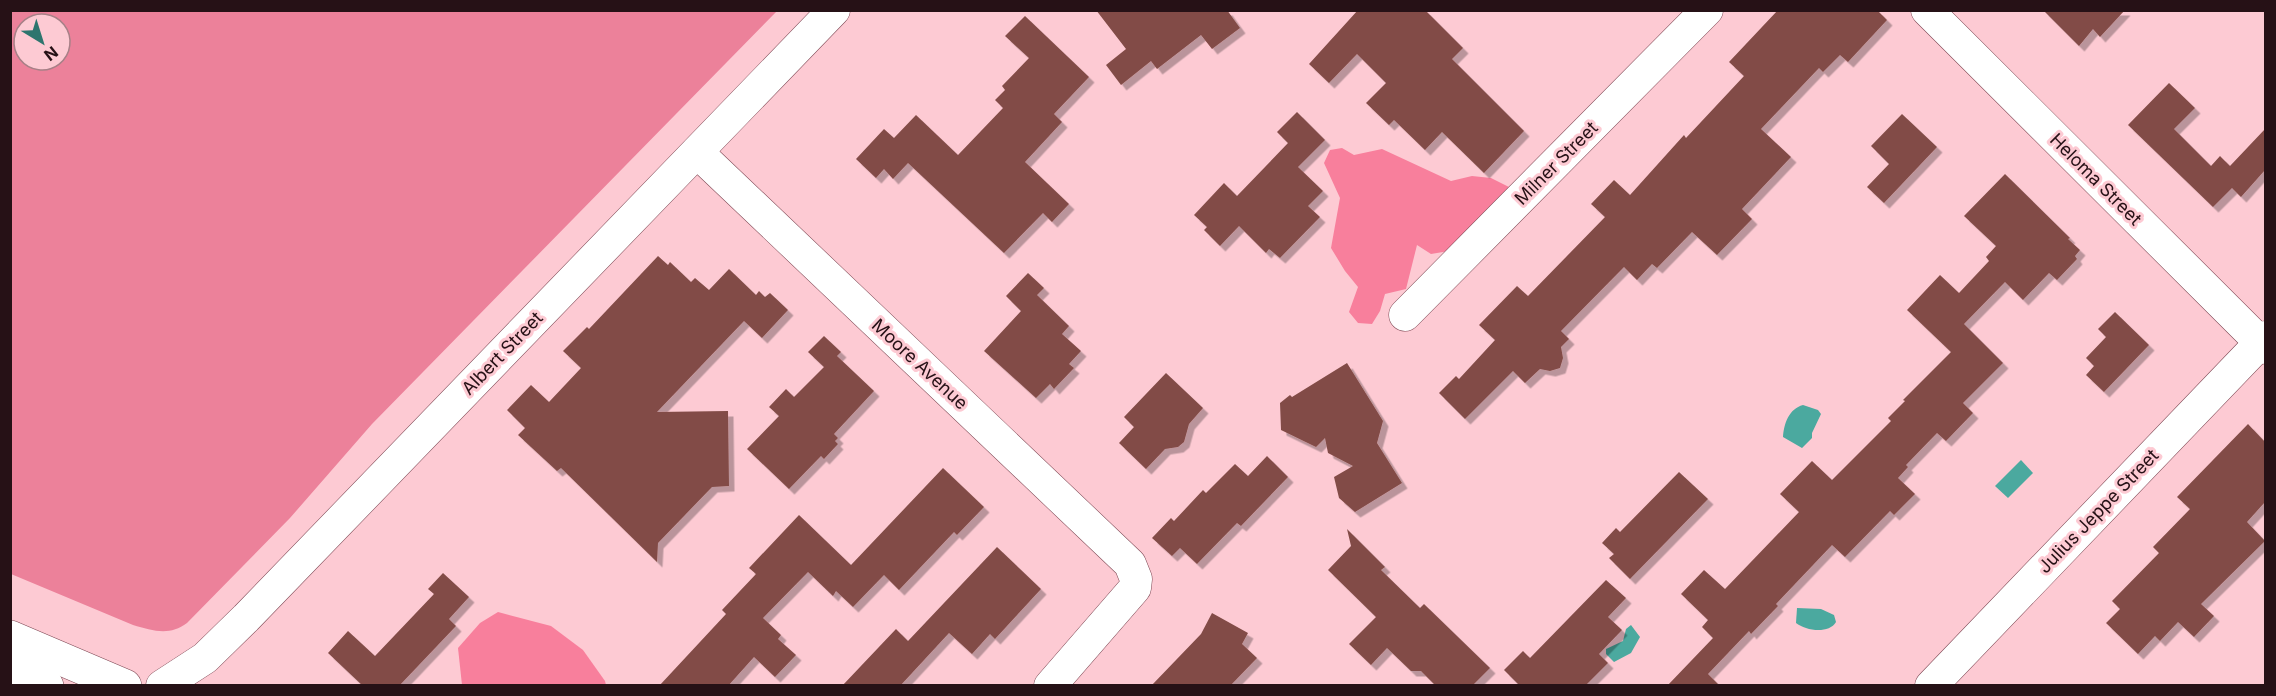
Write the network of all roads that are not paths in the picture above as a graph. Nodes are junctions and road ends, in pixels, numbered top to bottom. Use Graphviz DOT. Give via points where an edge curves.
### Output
graph roads {
  1 [pos="834,10"];
  2 [pos="1707,10"];
  3 [pos="1927,10"];
  4 [pos="697,152"];
  5 [pos="1405,315"];
  6 [pos="2264,343"];
  7 [pos="10,638"];
  8 [pos="11,670"];
  9 [pos="19,686"];
  10 [pos="47,686"];
  11 [pos="125,686"];
  12 [pos="162,686"];
  13 [pos="1050,686"];
  14 [pos="1930,686"];
  1 -- 4 [label="street, Albert Street"];
  2 -- 5 [label="street, Milner Street"];
  3 -- 6 [label="street, Heloma Street"];
  4 -- 12 [label="street, Albert Street" via="246,618 205,658"];
  4 -- 13 [label="street, Moore Avenue" via="1130,564 1135,588"];
  6 -- 14 [label="street, Julius Jeppe Street"];
  7 -- 11 [label="main road"];
  8 -- 9 [label="main road"];
  8 -- 10 [label="main road"];
}
